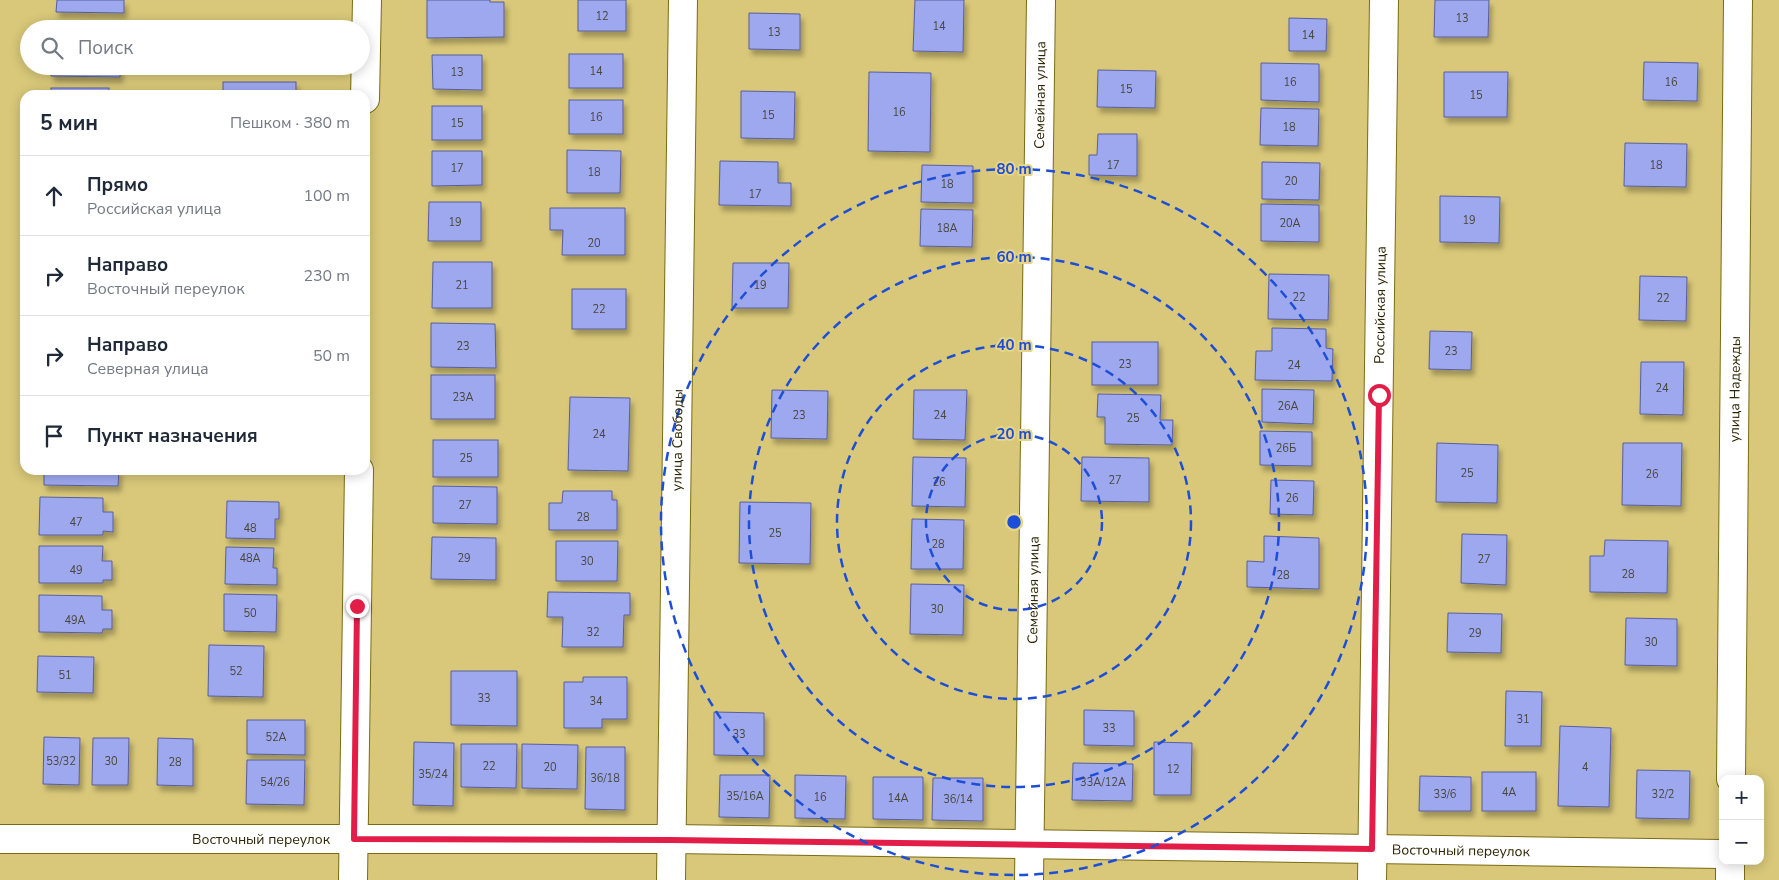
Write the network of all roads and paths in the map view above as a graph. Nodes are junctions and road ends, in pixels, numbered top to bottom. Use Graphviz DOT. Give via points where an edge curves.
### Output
graph roads {
  1 [pos="366,0"];
  2 [pos="683,0"];
  3 [pos="1041,0"];
  4 [pos="1384,0"];
  5 [pos="1738,0"];
  6 [pos="366,20"];
  7 [pos="365,75"];
  8 [pos="365,90"];
  9 [pos="359,475"];
  10 [pos="1731,775"];
  11 [pos="0,839"];
  12 [pos="354,839"];
  13 [pos="671,840"];
  14 [pos="1029,844"];
  15 [pos="1372,849"];
  16 [pos="1719,854"];
  17 [pos="1730,865"];
  18 [pos="353,880"];
  19 [pos="671,880"];
  20 [pos="1029,880"];
  21 [pos="1372,880"];
  22 [pos="1730,880"];
  1 -- 6 [label="street"];
  2 -- 13 [label="street, улица Свободы"];
  3 -- 14 [label="street, Семейная улица"];
  4 -- 15 [label="street, Российская улица"];
  5 -- 10 [label="street, улица Надежды"];
  7 -- 8 [label="street"];
  9 -- 12 [label="street"];
  11 -- 12 [label="street, Восточный переулок"];
  12 -- 13 [label="street, Восточный переулок"];
  12 -- 18 [label="street"];
  13 -- 14 [label="street, Восточный переулок"];
  13 -- 19 [label="street, улица Свободы"];
  14 -- 15 [label="street, Восточный переулок"];
  14 -- 20 [label="street, Семейная улица"];
  15 -- 16 [label="street, Восточный переулок"];
  15 -- 21 [label="street, Российская улица"];
  17 -- 22 [label="street"];
}
